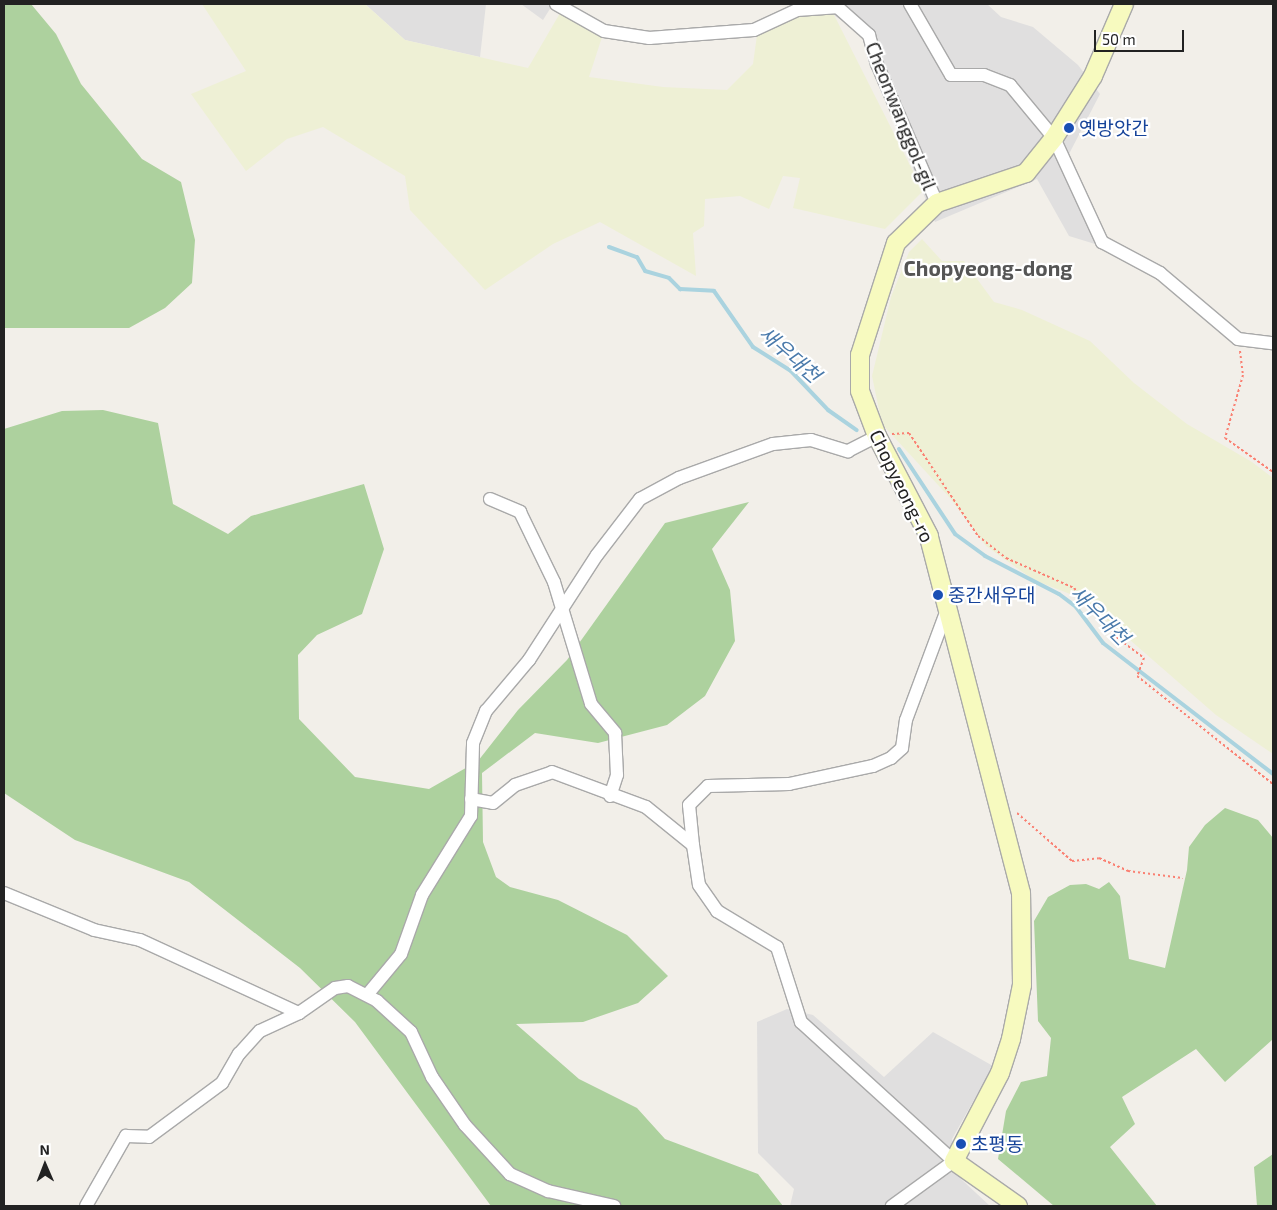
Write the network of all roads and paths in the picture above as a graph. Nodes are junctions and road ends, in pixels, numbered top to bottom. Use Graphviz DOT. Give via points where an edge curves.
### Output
graph roads {
  1 [pos="556,4"];
  2 [pos="910,4"];
  3 [pos="1124,4"];
  4 [pos="835,5"];
  5 [pos="1054,138"];
  6 [pos="936,203"];
  7 [pos="1238,339"];
  8 [pos="1273,342"];
  9 [pos="877,436"];
  10 [pos="1273,472"];
  11 [pos="490,499"];
  12 [pos="561,610"];
  13 [pos="947,610"];
  14 [pos="1273,784"];
  15 [pos="610,796"];
  16 [pos="994,797"];
  17 [pos="471,799"];
  18 [pos="693,845"];
  19 [pos="1183,878"];
  20 [pos="4,893"];
  21 [pos="367,995"];
  22 [pos="299,1013"];
  23 [pos="954,1161"];
  24 [pos="86,1206"];
  25 [pos="614,1206"];
  26 [pos="892,1206"];
  27 [pos="1018,1206"];
  1 -- 4 [label="street, Cheonwanggol-gil" via="604,31 649,38 754,30 797,10"];
  2 -- 5 [label="street" via="951,75 984,76 1010,85"];
  3 -- 5 [label="street, Chopyeong-ro" via="1093,76"];
  4 -- 6 [label="street, Cheonwanggol-gil" via="868,35 877,64"];
  5 -- 6 [label="street, Chopyeong-ro" via="1026,173"];
  5 -- 7 [label="street" via="1102,242 1160,273"];
  6 -- 9 [label="street, Chopyeong-ro" via="896,243 860,355 860,391"];
  7 -- 8 [label="street"];
  7 -- 10 [label="path" via="1243,375 1225,438"];
  9 -- 12 [label="street" via="848,451 811,440 773,444 679,478 640,499"];
  9 -- 13 [label="street, Chopyeong-ro" via="929,536"];
  9 -- 14 [label="path" via="909,433 978,536 1006,558 1074,588 1116,637 1144,658 1138,674"];
  11 -- 12 [label="street" via="520,512 538,544"];
  12 -- 15 [label="street" via="591,704 615,733 617,775"];
  12 -- 17 [label="street" via="529,660 486,711 473,743"];
  13 -- 16 [label="street, Chopyeong-ro"];
  13 -- 18 [label="street" via="906,720 902,748 891,758 873,766 789,784 708,786 689,804"];
  15 -- 17 [label="street" via="552,772 515,785 493,803"];
  15 -- 18 [label="street" via="646,807"];
  16 -- 19 [label="path" via="1032,823 1072,861 1099,858 1128,871"];
  16 -- 23 [label="street, Chopyeong-ro" via="1020,893 1022,985 1000,1073"];
  17 -- 21 [label="street" via="471,816 422,895 401,954"];
  18 -- 23 [label="street" via="699,885 717,911 777,947 801,1022"];
  20 -- 22 [label="street" via="94,930 140,940"];
  21 -- 22 [label="street" via="348,986 335,988"];
  21 -- 25 [label="street" via="412,1032 432,1077 465,1125 510,1174 548,1191"];
  22 -- 24 [label="street" via="260,1031 239,1054 222,1083 149,1136 126,1136"];
  23 -- 26 [label="street"];
  23 -- 27 [label="street"];
}
